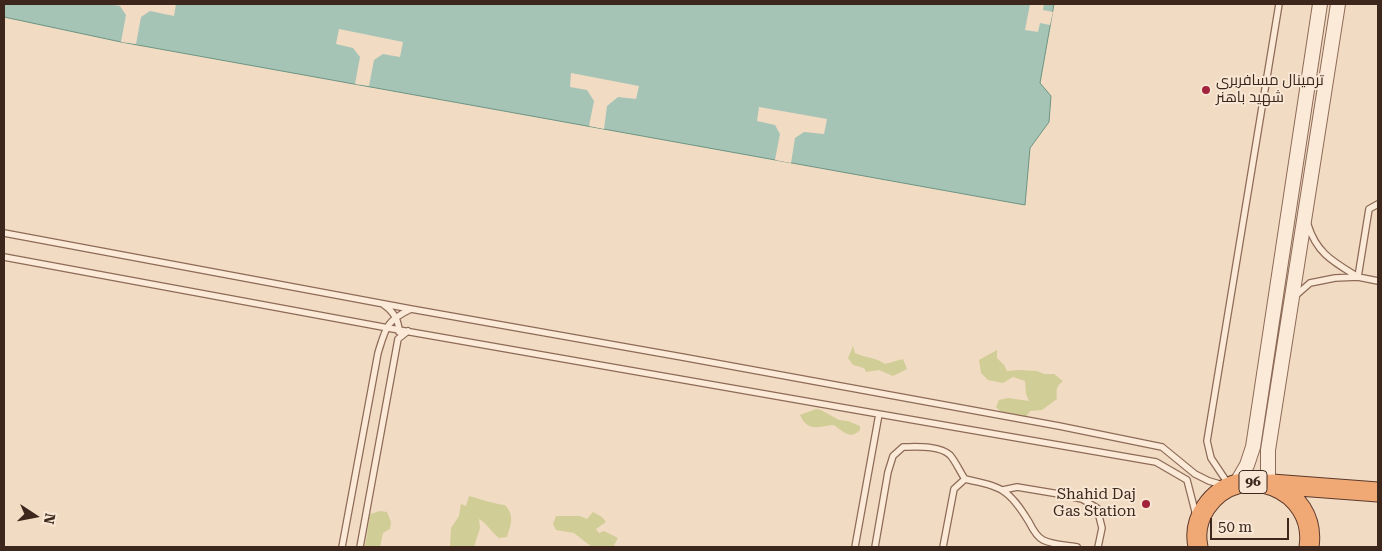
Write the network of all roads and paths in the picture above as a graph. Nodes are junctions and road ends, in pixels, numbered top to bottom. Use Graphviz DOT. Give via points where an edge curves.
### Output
graph roads {
  1 [pos="1279,4"];
  2 [pos="1320,4"];
  3 [pos="1338,4"];
  4 [pos="1378,204"];
  5 [pos="1305,217"];
  6 [pos="4,233"];
  7 [pos="4,257"];
  8 [pos="1358,277"];
  9 [pos="1378,281"];
  10 [pos="1292,299"];
  11 [pos="382,303"];
  12 [pos="411,309"];
  13 [pos="395,316"];
  14 [pos="386,327"];
  15 [pos="399,330"];
  16 [pos="408,331"];
  17 [pos="398,339"];
  18 [pos="879,414"];
  19 [pos="965,479"];
  20 [pos="1268,483"];
  21 [pos="1233,485"];
  22 [pos="1003,490"];
  23 [pos="1378,492"];
  24 [pos="1196,540"];
  25 [pos="1052,545"];
  26 [pos="342,547"];
  27 [pos="360,547"];
  28 [pos="855,547"];
  29 [pos="875,547"];
  30 [pos="943,547"];
  31 [pos="1077,547"];
  32 [pos="1098,547"];
  33 [pos="1309,547"];
  1 -- 21 [label="lane" via="1207,441 1211,458"];
  2 -- 21 [label="street" via="1253,447 1247,465"];
  3 -- 5 [label="street"];
  4 -- 8 [label="lane" via="1369,210"];
  5 -- 8 [label="lane" via="1311,236 1327,258"];
  5 -- 10 [label="street"];
  6 -- 11 [label="lane"];
  7 -- 14 [label="lane"];
  8 -- 9 [label="lane"];
  8 -- 10 [label="lane" via="1310,283"];
  10 -- 20 [label="street" via="1268,450"];
  11 -- 12 [label="lane"];
  11 -- 13 [label="lane"];
  12 -- 13 [label="lane"];
  12 -- 21 [label="lane" via="1162,447 1209,481"];
  13 -- 14 [label="lane"];
  13 -- 15 [label="lane"];
  14 -- 15 [label="lane"];
  14 -- 26 [label="lane" via="378,353"];
  15 -- 16 [label="lane"];
  15 -- 17 [label="lane"];
  16 -- 17 [label="lane"];
  16 -- 18 [label="lane"];
  17 -- 27 [label="lane"];
  18 -- 24 [label="lane" via="1156,462 1187,480"];
  18 -- 28 [label="lane"];
  19 -- 22 [label="lane"];
  19 -- 29 [label="lane" via="949,454 937,449 903,447 893,456 888,472"];
  19 -- 30 [label="lane" via="954,489"];
  20 -- 21 [label="highway, 96"];
  20 -- 23 [label="highway, 96"];
  20 -- 33 [label="highway, 96" via="1285,491 1299,504 1307,520 1311,538"];
  21 -- 24 [label="highway, 96" via="1219,493 1202,513"];
  22 -- 25 [label="lane" via="1015,501 1038,536"];
  22 -- 32 [label="lane" via="1017,487 1082,499 1097,508 1102,528"];
  25 -- 31 [label="lane"];
}
